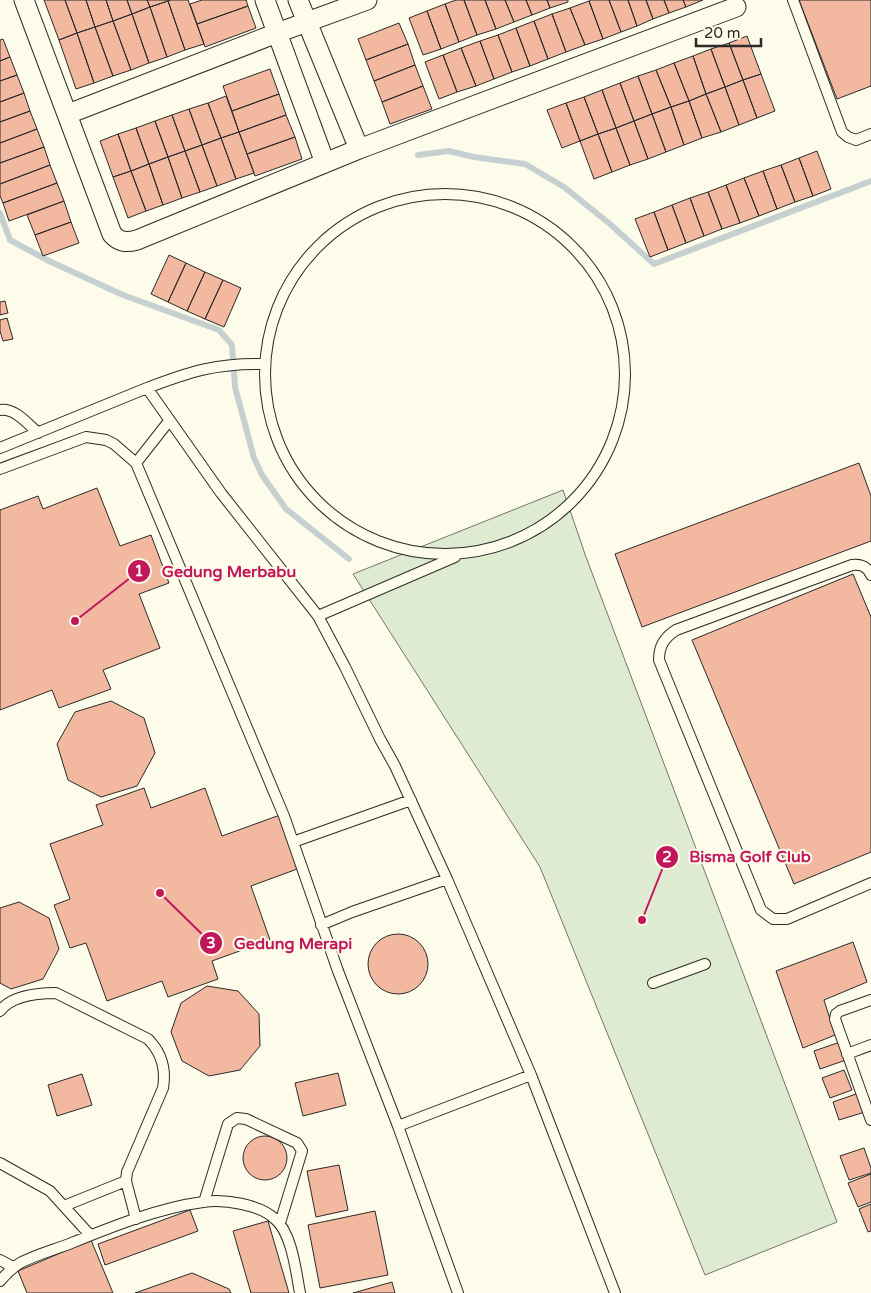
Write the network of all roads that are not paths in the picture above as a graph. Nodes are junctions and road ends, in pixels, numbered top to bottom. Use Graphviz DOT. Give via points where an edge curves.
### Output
graph roads {
  1 [pos="24,0"];
  2 [pos="265,0"];
  3 [pos="298,0"];
  4 [pos="367,0"];
  5 [pos="793,0"];
  6 [pos="736,7"];
  7 [pos="306,22"];
  8 [pos="277,33"];
  9 [pos="68,114"];
  10 [pos="871,134"];
  11 [pos="359,149"];
  12 [pos="325,163"];
  13 [pos="262,364"];
  14 [pos="147,388"];
  15 [pos="0,410"];
  16 [pos="169,421"];
  17 [pos="38,433"];
  18 [pos="0,448"];
  19 [pos="136,463"];
  20 [pos="0,469"];
  21 [pos="455,557"];
  22 [pos="871,575"];
  23 [pos="318,616"];
  24 [pos="411,800"];
  25 [pos="293,842"];
  26 [pos="447,879"];
  27 [pos="871,883"];
  28 [pos="321,925"];
  29 [pos="705,964"];
  30 [pos="653,983"];
  31 [pos="871,1000"];
  32 [pos="0,1010"];
  33 [pos="871,1045"];
  34 [pos="847,1054"];
  35 [pos="532,1076"];
  36 [pos="871,1120"];
  37 [pos="398,1126"];
  38 [pos="0,1163"];
  39 [pos="126,1181"];
  40 [pos="204,1202"];
  41 [pos="64,1206"];
  42 [pos="136,1219"];
  43 [pos="280,1223"];
  44 [pos="90,1236"];
  45 [pos="0,1260"];
  46 [pos="13,1267"];
  47 [pos="0,1281"];
  48 [pos="300,1293"];
  49 [pos="458,1293"];
  50 [pos="614,1293"];
  1 -- 9 [label="street"];
  2 -- 8 [label="street"];
  3 -- 7 [label="street"];
  4 -- 7 [label="street"];
  5 -- 10 [label="lane" via="842,132 856,140"];
  6 -- 11 [label="street"];
  7 -- 8 [label="street"];
  7 -- 11 [label="street"];
  8 -- 9 [label="street"];
  8 -- 12 [label="street"];
  9 -- 12 [label="street" via="112,234 122,242 137,240"];
  11 -- 12 [label="street"];
  13 -- 14 [label="lane" via="204,368"];
  13 -- 21 [label="lane" via="275,425 294,463 321,499 344,519 388,544"];
  13 -- 21 [label="lane" via="272,310 277,295 292,273 346,221 394,198 410,193 468,198 502,207 533,221 584,259 613,307 624,355 626,384 614,441 589,483 545,526 516,543 483,556"];
  14 -- 16 [label="lane"];
  14 -- 17 [label="lane"];
  15 -- 17 [label="lane" via="16,414"];
  16 -- 19 [label="lane"];
  16 -- 23 [label="lane"];
  17 -- 18 [label="lane"];
  19 -- 20 [label="lane" via="114,444 86,437"];
  19 -- 25 [label="lane"];
  21 -- 23 [label="lane"];
  22 -- 27 [label="lane" via="866,567 852,566 676,630 664,640 659,651 761,910 772,919 787,919"];
  23 -- 24 [label="lane"];
  24 -- 25 [label="lane"];
  24 -- 26 [label="lane"];
  25 -- 28 [label="lane"];
  26 -- 28 [label="lane"];
  26 -- 35 [label="lane"];
  28 -- 37 [label="lane"];
  29 -- 30 [label="lane"];
  31 -- 34 [label="lane" via="836,1014"];
  32 -- 39 [label="lane" via="19,998 56,993 154,1044 164,1066 163,1088 129,1166"];
  33 -- 34 [label="lane"];
  34 -- 36 [label="lane"];
  35 -- 37 [label="lane"];
  35 -- 50 [label="lane"];
  37 -- 49 [label="lane"];
  38 -- 41 [label="lane" via="50,1191"];
  39 -- 41 [label="lane"];
  39 -- 42 [label="lane"];
  40 -- 42 [label="lane"];
  40 -- 43 [label="lane" via="236,1203 266,1212"];
  40 -- 43 [label="lane" via="228,1124 237,1118 246,1119 301,1147"];
  41 -- 44 [label="lane"];
  42 -- 44 [label="lane"];
  43 -- 48 [label="lane" via="287,1236"];
  44 -- 46 [label="lane"];
  45 -- 46 [label="lane"];
  46 -- 47 [label="lane"];
}
